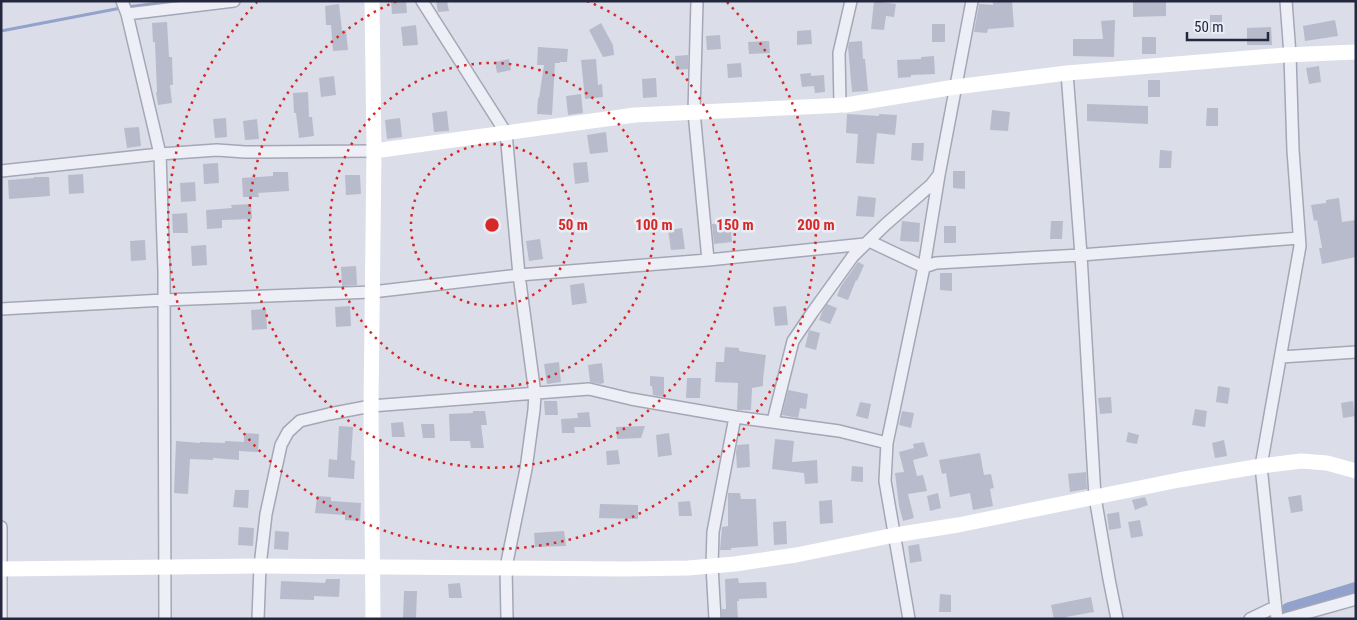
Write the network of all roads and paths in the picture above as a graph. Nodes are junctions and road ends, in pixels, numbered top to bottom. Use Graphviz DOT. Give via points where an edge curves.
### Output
graph roads {
  1 [pos="122,1"];
  2 [pos="234,1"];
  3 [pos="372,1"];
  4 [pos="422,1"];
  5 [pos="697,1"];
  6 [pos="851,1"];
  7 [pos="972,1"];
  8 [pos="1286,1"];
  9 [pos="127,14"];
  10 [pos="1356,52"];
  11 [pos="1290,55"];
  12 [pos="1067,73"];
  13 [pos="955,87"];
  14 [pos="840,106"];
  15 [pos="694,112"];
  16 [pos="506,133"];
  17 [pos="374,151"];
  18 [pos="160,154"];
  19 [pos="1,171"];
  20 [pos="939,175"];
  21 [pos="1299,238"];
  22 [pos="867,242"];
  23 [pos="1081,255"];
  24 [pos="708,260"];
  25 [pos="924,267"];
  26 [pos="519,275"];
  27 [pos="372,292"];
  28 [pos="164,300"];
  29 [pos="1,309"];
  30 [pos="1356,352"];
  31 [pos="1281,357"];
  32 [pos="535,394"];
  33 [pos="371,406"];
  34 [pos="735,417"];
  35 [pos="773,421"];
  36 [pos="887,443"];
  37 [pos="1261,466"];
  38 [pos="1356,471"];
  39 [pos="1095,497"];
  40 [pos="1,527"];
  41 [pos="895,535"];
  42 [pos="260,566"];
  43 [pos="372,566"];
  44 [pos="712,566"];
  45 [pos="506,567"];
  46 [pos="165,568"];
  47 [pos="1,569"];
  48 [pos="1356,598"];
  49 [pos="1275,607"];
  50 [pos="2,619"];
  51 [pos="166,619"];
  52 [pos="258,619"];
  53 [pos="373,619"];
  54 [pos="507,619"];
  55 [pos="715,619"];
  56 [pos="909,619"];
  57 [pos="1117,619"];
  58 [pos="1250,619"];
  59 [pos="1277,619"];
  60 [pos="1286,619"];
  1 -- 9 [label="street"];
  2 -- 9 [label="street"];
  3 -- 17 [label="street"];
  4 -- 16 [label="street"];
  5 -- 15 [label="street"];
  6 -- 14 [label="street" via="839,54"];
  7 -- 13 [label="street"];
  8 -- 11 [label="street"];
  9 -- 18 [label="street"];
  10 -- 11 [label="street"];
  11 -- 12 [label="street"];
  11 -- 21 [label="street"];
  12 -- 13 [label="street"];
  12 -- 23 [label="street"];
  13 -- 14 [label="street"];
  13 -- 20 [label="street"];
  14 -- 15 [label="street"];
  15 -- 16 [label="street" via="635,115"];
  15 -- 24 [label="street"];
  16 -- 17 [label="street"];
  16 -- 26 [label="street"];
  17 -- 18 [label="street" via="217,150"];
  17 -- 27 [label="street"];
  18 -- 19 [label="street"];
  18 -- 28 [label="street"];
  20 -- 22 [label="street"];
  20 -- 25 [label="street"];
  21 -- 23 [label="street"];
  21 -- 31 [label="street"];
  22 -- 24 [label="street"];
  22 -- 25 [label="street"];
  22 -- 35 [label="street" via="853,256 794,340"];
  23 -- 25 [label="street" via="936,263"];
  23 -- 39 [label="street"];
  24 -- 26 [label="street"];
  25 -- 36 [label="street"];
  26 -- 27 [label="street"];
  26 -- 32 [label="street"];
  27 -- 28 [label="street"];
  27 -- 33 [label="street"];
  28 -- 29 [label="street"];
  28 -- 46 [label="street"];
  30 -- 31 [label="street"];
  31 -- 37 [label="street"];
  32 -- 33 [label="street"];
  32 -- 34 [label="street" via="589,389"];
  32 -- 45 [label="street" via="526,470"];
  33 -- 42 [label="street" via="300,421 288,432 281,445 266,514"];
  33 -- 43 [label="street"];
  34 -- 35 [label="street"];
  34 -- 44 [label="street" via="713,532"];
  35 -- 36 [label="street" via="839,431"];
  36 -- 41 [label="street" via="886,481"];
  37 -- 38 [label="street" via="1301,461 1327,463"];
  37 -- 39 [label="street"];
  37 -- 49 [label="street"];
  39 -- 41 [label="street"];
  39 -- 57 [label="street"];
  40 -- 47 [label="street"];
  41 -- 44 [label="street" via="787,557"];
  41 -- 56 [label="street"];
  42 -- 43 [label="street"];
  42 -- 46 [label="street"];
  42 -- 52 [label="street"];
  43 -- 45 [label="street"];
  43 -- 53 [label="street"];
  44 -- 45 [label="street" via="634,569"];
  44 -- 55 [label="street"];
  45 -- 54 [label="street"];
  46 -- 47 [label="street"];
  46 -- 51 [label="street"];
  47 -- 50 [label="street"];
  48 -- 60 [label="street"];
  49 -- 58 [label="street"];
  49 -- 59 [label="street"];
}
